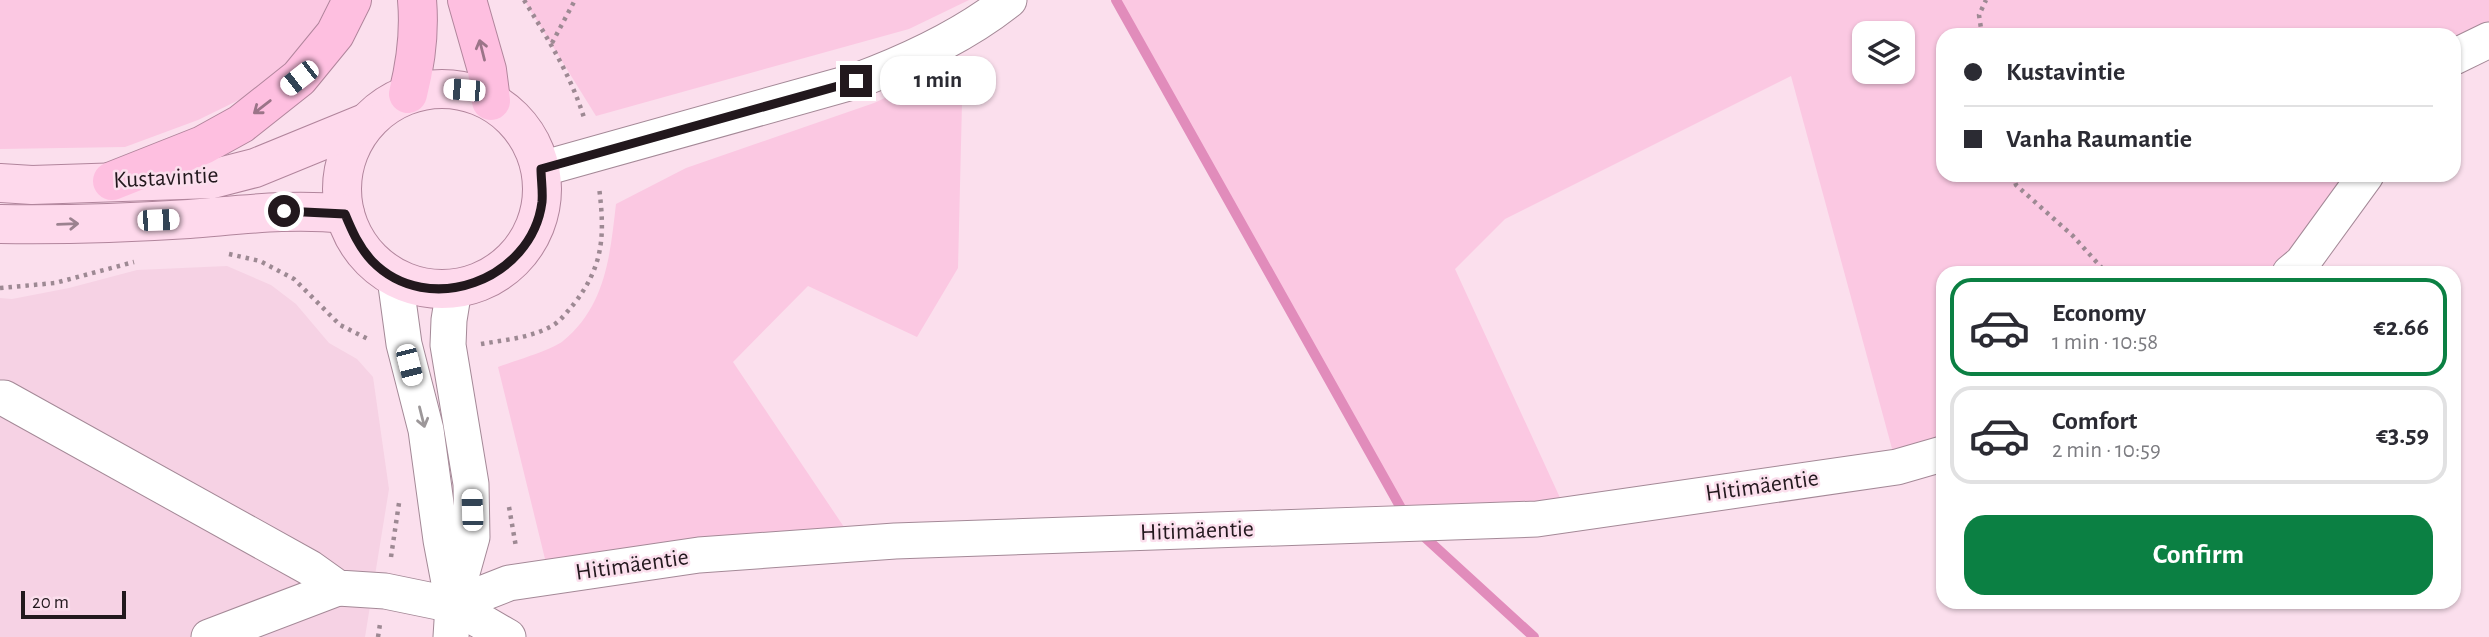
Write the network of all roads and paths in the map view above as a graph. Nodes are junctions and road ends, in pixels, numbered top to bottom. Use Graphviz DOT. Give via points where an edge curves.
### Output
graph roads {
  1 [pos="352,0"];
  2 [pos="417,0"];
  3 [pos="467,0"];
  4 [pos="524,0"];
  5 [pos="575,0"];
  6 [pos="1009,0"];
  7 [pos="1986,0"];
  8 [pos="1981,28"];
  9 [pos="2489,40"];
  10 [pos="551,43"];
  11 [pos="2461,54"];
  12 [pos="408,94"];
  13 [pos="491,101"];
  14 [pos="365,123"];
  15 [pos="595,154"];
  16 [pos="541,169"];
  17 [pos="112,181"];
  18 [pos="2014,182"];
  19 [pos="2361,182"];
  20 [pos="0,183"];
  21 [pos="345,214"];
  22 [pos="0,223"];
  23 [pos="223,253"];
  24 [pos="141,261"];
  25 [pos="2100,266"];
  26 [pos="2298,266"];
  27 [pos="395,278"];
  28 [pos="0,288"];
  29 [pos="454,289"];
  30 [pos="404,344"];
  31 [pos="448,345"];
  32 [pos="0,398"];
  33 [pos="1936,456"];
  34 [pos="399,502"];
  35 [pos="338,588"];
  36 [pos="385,591"];
  37 [pos="452,621"];
  38 [pos="209,637"];
  39 [pos="378,637"];
  40 [pos="508,637"];
  1 -- 17 [label="highway, one-way" via="335,34 299,78 241,124 203,145"];
  2 -- 12 [label="highway" via="420,30"];
  13 -- 3 [label="highway, one-way"];
  4 -- 10 [label="path"];
  5 -- 10 [label="path"];
  6 -- 15 [label="street" via="936,47 876,74"];
  7 -- 8 [label="path" via="1979,15"];
  9 -- 11 [label="street"];
  10 -- 15 [label="path" via="578,96"];
  12 -- 13 [label="main road" via="436,88 464,90"];
  12 -- 14 [label="main road"];
  13 -- 16 [label="main road" via="514,118 531,142"];
  14 -- 17 [label="main road, Kustavintie" via="255,169 212,179"];
  14 -- 21 [label="main road" via="349,151 341,182"];
  15 -- 16 [label="street"];
  15 -- 31 [label="path" via="604,224 601,253 578,299 553,326 535,334 478,345"];
  16 -- 29 [label="main road" via="542,202 532,234 513,261 486,279"];
  17 -- 20 [label="main road, Kustavintie"];
  18 -- 25 [label="path"];
  19 -- 26 [label="street"];
  22 -- 21 [label="main road, Kustavintie, one-way" via="47,225 284,211"];
  21 -- 27 [label="main road" via="355,240 372,262"];
  23 -- 30 [label="path" via="260,261 294,279 340,325 373,342"];
  24 -- 28 [label="path" via="55,283"];
  27 -- 29 [label="main road" via="424,288"];
  27 -- 30 [label="street"];
  29 -- 31 [label="street"];
  30 -- 37 [label="street, one-way" via="426,430"];
  31 -- 37 [label="street" via="471,484 472,537"];
  32 -- 35 [label="street" via="310,568"];
  33 -- 37 [label="street, Hitimäentie" via="1897,467 1537,519 895,541 699,555 509,583"];
  34 -- 36 [label="path"];
  35 -- 36 [label="street"];
  35 -- 38 [label="street"];
  36 -- 37 [label="street"];
  36 -- 39 [label="path"];
  37 -- 40 [label="street"];
}
